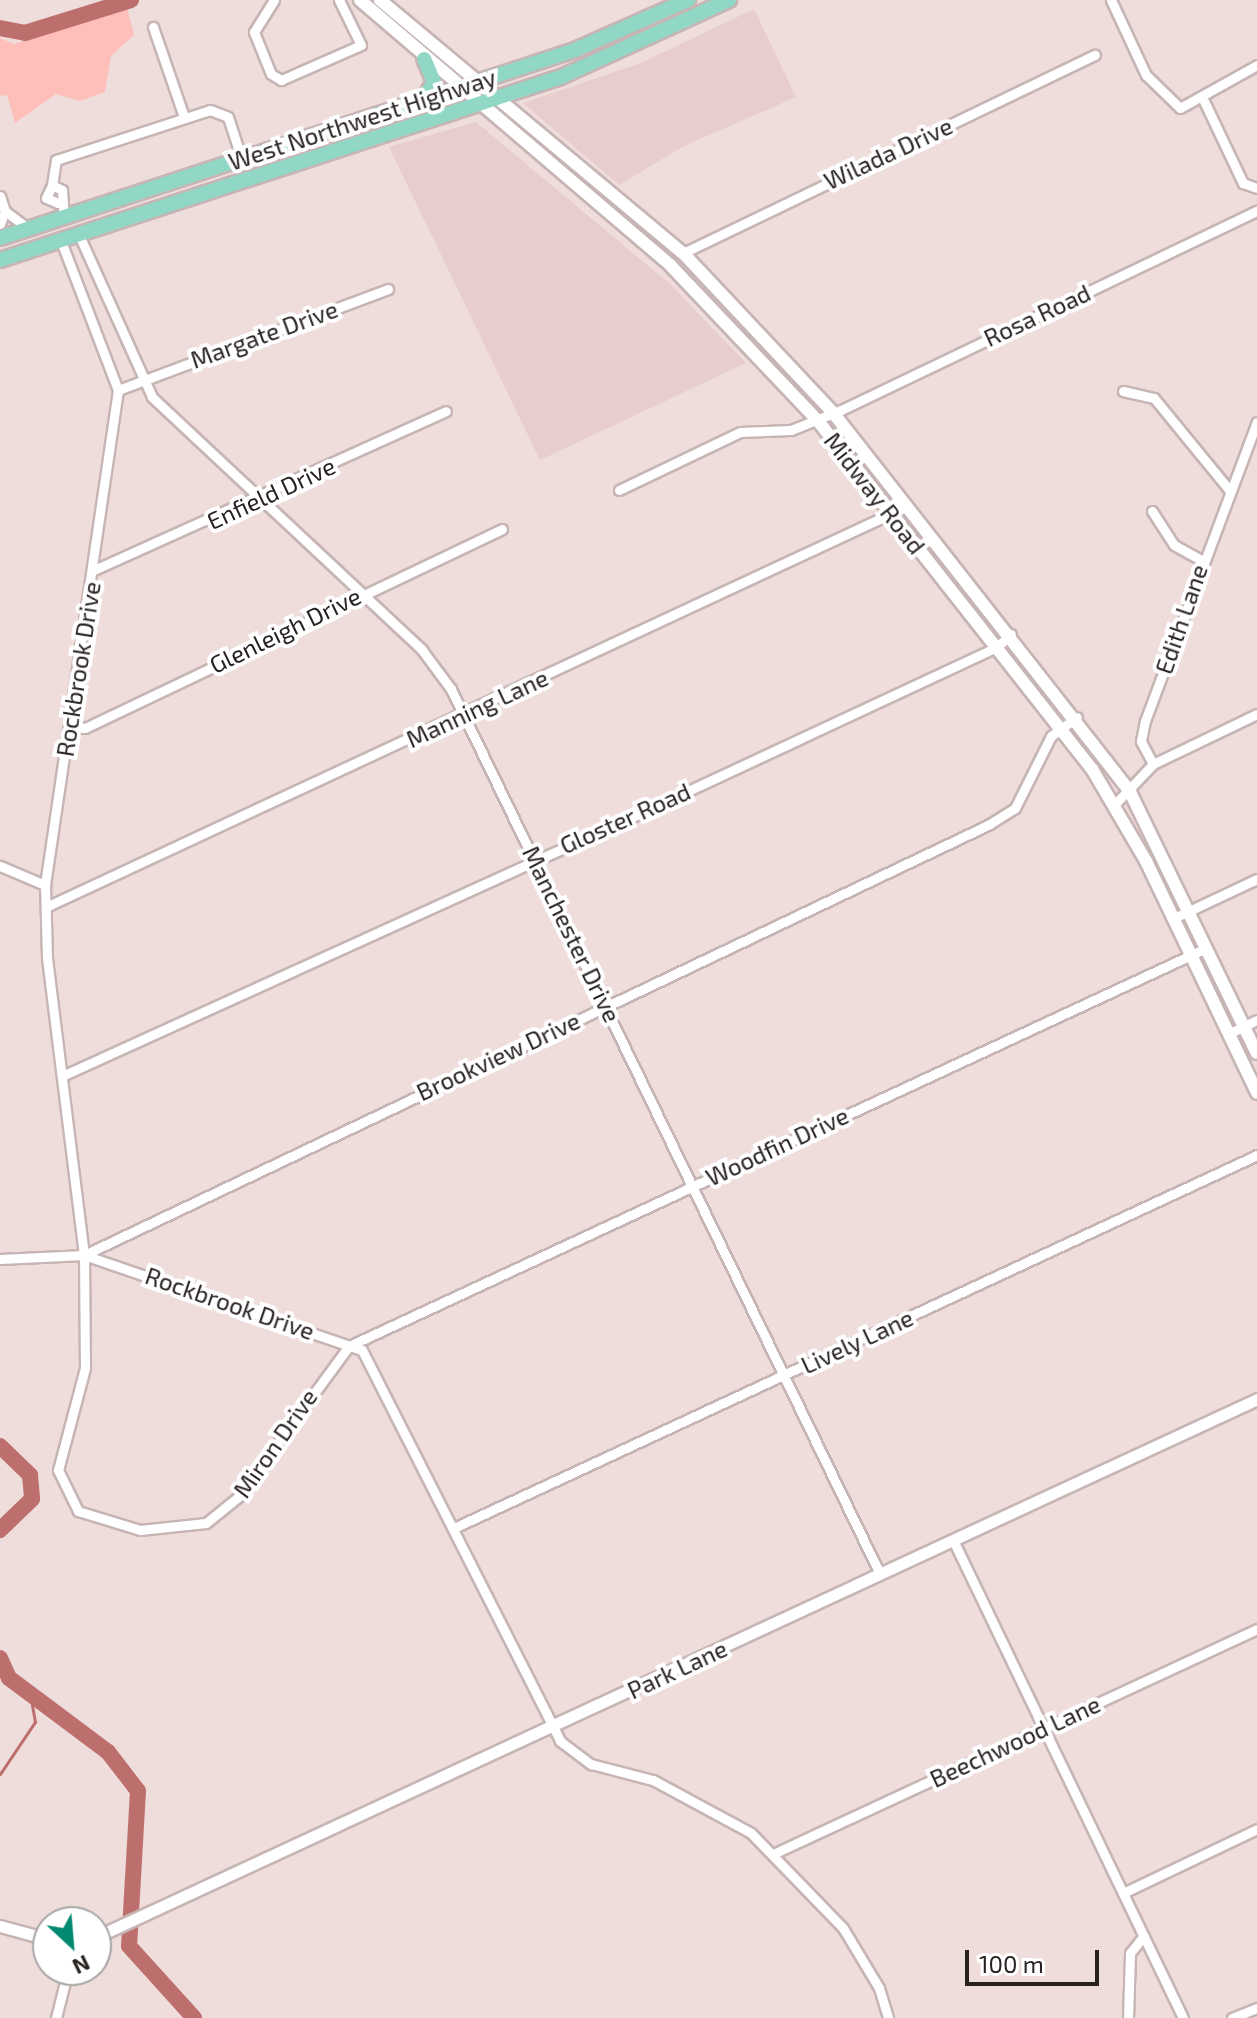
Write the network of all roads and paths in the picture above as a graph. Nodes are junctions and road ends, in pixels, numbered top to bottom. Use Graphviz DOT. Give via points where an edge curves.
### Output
graph roads {
  1 [pos="274,0"];
  2 [pos="360,0"];
  3 [pos="380,0"];
  4 [pos="688,0"];
  5 [pos="702,0"];
  6 [pos="729,0"];
  7 [pos="1111,0"];
  8 [pos="343,1"];
  9 [pos="153,27"];
  10 [pos="670,32"];
  11 [pos="1095,55"];
  12 [pos="424,59"];
  13 [pos="1257,65"];
  14 [pos="478,83"];
  15 [pos="461,88"];
  16 [pos="495,98"];
  17 [pos="1204,101"];
  18 [pos="421,102"];
  19 [pos="478,104"];
  20 [pos="184,117"];
  21 [pos="242,160"];
  22 [pos="605,186"];
  23 [pos="1257,188"];
  24 [pos="0,196"];
  25 [pos="592,200"];
  26 [pos="5,211"];
  27 [pos="1257,211"];
  28 [pos="64,218"];
  29 [pos="0,224"];
  30 [pos="29,229"];
  31 [pos="79,235"];
  32 [pos="0,238"];
  33 [pos="61,241"];
  34 [pos="683,253"];
  35 [pos="0,260"];
  36 [pos="671,266"];
  37 [pos="388,289"];
  38 [pos="141,382"];
  39 [pos="118,390"];
  40 [pos="1123,391"];
  41 [pos="446,411"];
  42 [pos="834,414"];
  43 [pos="818,421"];
  44 [pos="1257,422"];
  45 [pos="619,490"];
  46 [pos="1230,491"];
  47 [pos="260,500"];
  48 [pos="905,507"];
  49 [pos="1152,511"];
  50 [pos="890,515"];
  51 [pos="502,529"];
  52 [pos="1201,560"];
  53 [pos="94,570"];
  54 [pos="362,593"];
  55 [pos="1011,634"];
  56 [pos="997,647"];
  57 [pos="465,714"];
  58 [pos="1257,714"];
  59 [pos="1077,717"];
  60 [pos="68,727"];
  61 [pos="1060,731"];
  62 [pos="1153,764"];
  63 [pos="1130,792"];
  64 [pos="1115,804"];
  65 [pos="536,858"];
  66 [pos="0,866"];
  67 [pos="1257,879"];
  68 [pos="45,885"];
  69 [pos="48,906"];
  70 [pos="1188,911"];
  71 [pos="1174,918"];
  72 [pos="1206,948"];
  73 [pos="1192,954"];
  74 [pos="607,1005"];
  75 [pos="1257,1020"];
  76 [pos="1244,1026"];
  77 [pos="1228,1034"];
  78 [pos="1257,1053"];
  79 [pos="62,1076"];
  80 [pos="1257,1093"];
  81 [pos="1257,1155"];
  82 [pos="693,1185"];
  83 [pos="84,1255"];
  84 [pos="0,1259"];
  85 [pos="349,1346"];
  86 [pos="784,1375"];
  87 [pos="1257,1399"];
  88 [pos="456,1527"];
  89 [pos="953,1540"];
  90 [pos="880,1574"];
  91 [pos="1257,1629"];
  92 [pos="553,1726"];
  93 [pos="1044,1728"];
  94 [pos="1257,1829"];
  95 [pos="773,1854"];
  96 [pos="1123,1893"];
  97 [pos="0,1926"];
  98 [pos="112,1932"];
  99 [pos="32,1935"];
  100 [pos="1144,1936"];
  101 [pos="64,1986"];
  102 [pos="1257,2008"];
  103 [pos="56,2018"];
  104 [pos="888,2018"];
  105 [pos="1128,2018"];
  106 [pos="1183,2018"];
  107 [pos="1232,2018"];
  1 -- 8 [label="street" via="254,32 271,74 281,80 357,50 361,39"];
  2 -- 12 [label="main road, Midway Road"];
  3 -- 14 [label="main road, Midway Road"];
  4 -- 14 [label="main road, West Northwest Highway" via="619,34"];
  5 -- 10 [label="main road" via="670,21"];
  6 -- 10 [label="main road, West Northwest Highway"];
  7 -- 17 [label="street" via="1146,75 1180,108"];
  9 -- 20 [label="street"];
  10 -- 16 [label="main road, West Northwest Highway"];
  11 -- 34 [label="street, Wilada Drive"];
  12 -- 15 [label="main road, Midway Road"];
  12 -- 18 [label="main road" via="434,82"];
  13 -- 17 [label="street"];
  14 -- 15 [label="main road, West Northwest Highway"];
  14 -- 16 [label="main road, Midway Road"];
  15 -- 18 [label="main road, West Northwest Highway"];
  15 -- 19 [label="main road, Midway Road"];
  16 -- 19 [label="main road, West Northwest Highway"];
  16 -- 22 [label="main road, Midway Road"];
  17 -- 23 [label="street" via="1243,183"];
  18 -- 21 [label="main road, West Northwest Highway"];
  19 -- 25 [label="main road, Midway Road"];
  19 -- 31 [label="main road, West Northwest Highway"];
  20 -- 21 [label="street" via="221,109"];
  20 -- 28 [label="street" via="56,160 52,185 62,190 58,203"];
  21 -- 28 [label="main road, West Northwest Highway"];
  22 -- 25 [label="main road"];
  22 -- 34 [label="main road, Midway Road"];
  24 -- 26 [label="street"];
  25 -- 36 [label="main road, Midway Road"];
  26 -- 29 [label="street"];
  26 -- 30 [label="street"];
  27 -- 42 [label="street, Rosa Road"];
  28 -- 30 [label="main road, West Northwest Highway"];
  28 -- 31 [label="main road"];
  28 -- 33 [label="main road"];
  30 -- 32 [label="main road, West Northwest Highway"];
  31 -- 33 [label="main road, West Northwest Highway"];
  31 -- 38 [label="street"];
  33 -- 35 [label="main road, West Northwest Highway"];
  33 -- 39 [label="street, Rockbrook Drive"];
  34 -- 36 [label="main road"];
  34 -- 42 [label="main road, Midway Road"];
  36 -- 43 [label="main road, Midway Road"];
  37 -- 38 [label="street, Margate Drive"];
  38 -- 39 [label="street"];
  38 -- 47 [label="street, Manchester Drive"];
  39 -- 53 [label="street, Rockbrook Drive"];
  40 -- 46 [label="street" via="1154,398"];
  41 -- 47 [label="street, Enfield Drive"];
  42 -- 43 [label="street, Rosa Road"];
  42 -- 48 [label="main road, Midway Road"];
  43 -- 45 [label="street, Rosa Road" via="740,432"];
  43 -- 50 [label="main road, Midway Road"];
  44 -- 46 [label="street, Edith Lane"];
  46 -- 52 [label="street, Edith Lane"];
  47 -- 53 [label="street, Enfield Drive"];
  47 -- 54 [label="street, Manchester Drive"];
  48 -- 50 [label="street, Manning Lane"];
  48 -- 55 [label="main road, Midway Road"];
  49 -- 52 [label="street" via="1174,545"];
  50 -- 56 [label="main road, Midway Road"];
  50 -- 57 [label="street, Manning Lane"];
  51 -- 54 [label="street, Glenleigh Drive"];
  52 -- 62 [label="street, Edith Lane" via="1145,721 1141,741"];
  53 -- 60 [label="street, Rockbrook Drive"];
  54 -- 57 [label="street, Manchester Drive" via="422,650"];
  54 -- 60 [label="street, Glenleigh Drive" via="85,728"];
  55 -- 56 [label="street, Gloster Road"];
  55 -- 59 [label="main road, Midway Road"];
  56 -- 61 [label="main road, Midway Road"];
  56 -- 65 [label="street, Gloster Road"];
  57 -- 65 [label="street, Manchester Drive"];
  57 -- 69 [label="street, Manning Lane"];
  58 -- 62 [label="street"];
  59 -- 61 [label="street, Brookview Drive"];
  59 -- 63 [label="main road, Midway Road"];
  60 -- 68 [label="street, Rockbrook Drive"];
  61 -- 64 [label="main road, Midway Road"];
  61 -- 74 [label="street, Brookview Drive" via="1003,817"];
  62 -- 63 [label="street"];
  63 -- 64 [label="street"];
  63 -- 70 [label="main road, Midway Road"];
  64 -- 71 [label="main road, Midway Road"];
  65 -- 74 [label="street, Manchester Drive"];
  65 -- 79 [label="street, Gloster Road"];
  66 -- 68 [label="street"];
  67 -- 70 [label="street"];
  68 -- 69 [label="street, Rockbrook Drive"];
  69 -- 79 [label="street, Rockbrook Drive"];
  70 -- 71 [label="street"];
  70 -- 72 [label="main road, Midway Road"];
  71 -- 73 [label="main road, Midway Road"];
  72 -- 73 [label="street, Woodfin Drive"];
  72 -- 76 [label="main road, Midway Road"];
  73 -- 77 [label="main road, Midway Road"];
  73 -- 82 [label="street, Woodfin Drive"];
  74 -- 82 [label="street, Manchester Drive"];
  74 -- 83 [label="street, Brookview Drive"];
  75 -- 76 [label="street"];
  76 -- 77 [label="street"];
  76 -- 78 [label="main road, Midway Road"];
  77 -- 80 [label="main road, Midway Road"];
  79 -- 83 [label="street, Rockbrook Drive"];
  81 -- 86 [label="street, Lively Lane"];
  82 -- 85 [label="street, Woodfin Drive"];
  82 -- 86 [label="street, Manchester Drive"];
  83 -- 84 [label="street, Brookview Drive"];
  83 -- 85 [label="street, Rockbrook Drive"];
  83 -- 85 [label="street, Miron Drive" via="85,1368 58,1470 67,1501 103,1522 174,1532 223,1513"];
  85 -- 88 [label="street, Rockbrook Drive" via="371,1363"];
  86 -- 88 [label="street, Lively Lane"];
  86 -- 90 [label="street, Manchester Drive"];
  87 -- 89 [label="street, Park Lane"];
  88 -- 92 [label="street, Rockbrook Drive"];
  89 -- 90 [label="street, Park Lane"];
  89 -- 93 [label="street"];
  90 -- 92 [label="street, Park Lane"];
  91 -- 93 [label="street, Beechwood Lane"];
  92 -- 95 [label="street, Rockbrook Drive" via="579,1758 698,1799"];
  92 -- 98 [label="street, Park Lane"];
  93 -- 95 [label="street, Beechwood Lane"];
  93 -- 96 [label="street"];
  94 -- 96 [label="street"];
  95 -- 104 [label="street, Rockbrook Drive" via="862,1956"];
  96 -- 100 [label="street"];
  97 -- 99 [label="street"];
  100 -- 105 [label="street" via="1130,1953"];
  100 -- 106 [label="street"];
  101 -- 103 [label="street"];
  102 -- 107 [label="street"];
}
